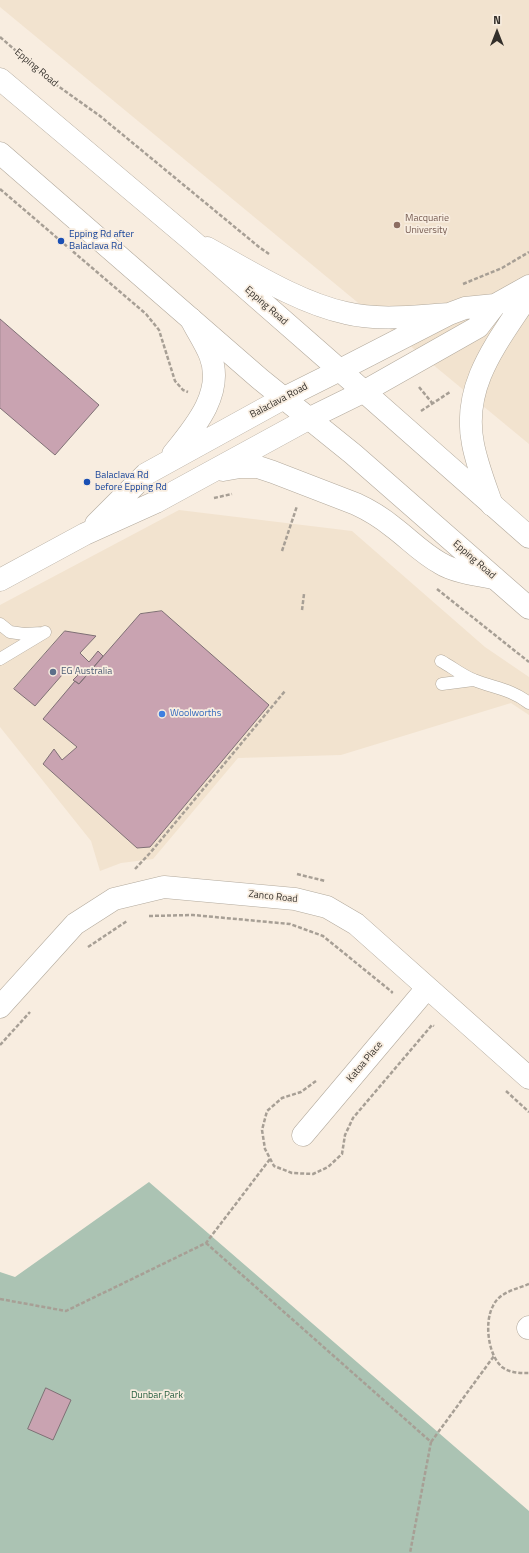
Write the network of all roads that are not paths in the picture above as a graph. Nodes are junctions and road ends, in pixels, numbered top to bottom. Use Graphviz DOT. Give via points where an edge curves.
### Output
graph roads {
  1 [pos="0,79"];
  2 [pos="0,153"];
  3 [pos="190,240"];
  4 [pos="529,286"];
  5 [pos="529,294"];
  6 [pos="495,305"];
  7 [pos="450,314"];
  8 [pos="190,318"];
  9 [pos="340,370"];
  10 [pos="365,391"];
  11 [pos="284,398"];
  12 [pos="308,419"];
  13 [pos="168,461"];
  14 [pos="210,473"];
  15 [pos="492,505"];
  16 [pos="85,534"];
  17 [pos="529,537"];
  18 [pos="494,578"];
  19 [pos="0,580"];
  20 [pos="529,608"];
  21 [pos="0,624"];
  22 [pos="0,659"];
  23 [pos="441,661"];
  24 [pos="473,680"];
  25 [pos="442,684"];
  26 [pos="529,703"];
  27 [pos="427,988"];
  28 [pos="0,1007"];
  29 [pos="529,1078"];
  30 [pos="303,1135"];
  1 -- 3 [label="main road, Epping Road"];
  2 -- 8 [label="main road, Epping Road"];
  3 -- 7 [label="main road" via="288,292 346,314 400,317"];
  3 -- 9 [label="main road, Epping Road"];
  4 -- 6 [label="main road, Balaclava Road"];
  5 -- 15 [label="main road" via="486,362 474,389 472,443"];
  6 -- 7 [label="main road, Balaclava Road" via="465,308"];
  6 -- 10 [label="main road, Balaclava Road" via="478,327"];
  7 -- 9 [label="main road, Balaclava Road"];
  8 -- 11 [label="main road, Epping Road"];
  8 -- 13 [label="main road" via="210,356 214,379 202,417"];
  9 -- 10 [label="main road, Epping Road"];
  9 -- 11 [label="main road, Balaclava Road"];
  10 -- 12 [label="main road, Balaclava Road"];
  10 -- 15 [label="main road, Epping Road"];
  11 -- 12 [label="main road, Epping Road"];
  11 -- 13 [label="main road, Balaclava Road"];
  12 -- 14 [label="main road, Balaclava Road"];
  12 -- 18 [label="main road, Epping Road" via="353,454"];
  13 -- 16 [label="main road, Balaclava Road" via="146,474"];
  14 -- 16 [label="main road, Balaclava Road" via="156,502"];
  14 -- 18 [label="main road" via="240,467 258,467 273,472 370,510 441,564"];
  15 -- 17 [label="main road, Epping Road"];
  16 -- 19 [label="main road, Balaclava Road"];
  18 -- 20 [label="main road, Epping Road"];
  21 -- 22 [label="lane" via="10,632 45,632"];
  23 -- 24 [label="lane"];
  24 -- 25 [label="lane"];
  24 -- 26 [label="lane" via="499,687"];
  27 -- 28 [label="main road, Zanco Road" via="356,924 327,907 295,898 164,888 114,899 75,924"];
  27 -- 29 [label="main road, Zanco Road"];
  27 -- 30 [label="main road, Katoa Place"];
}
